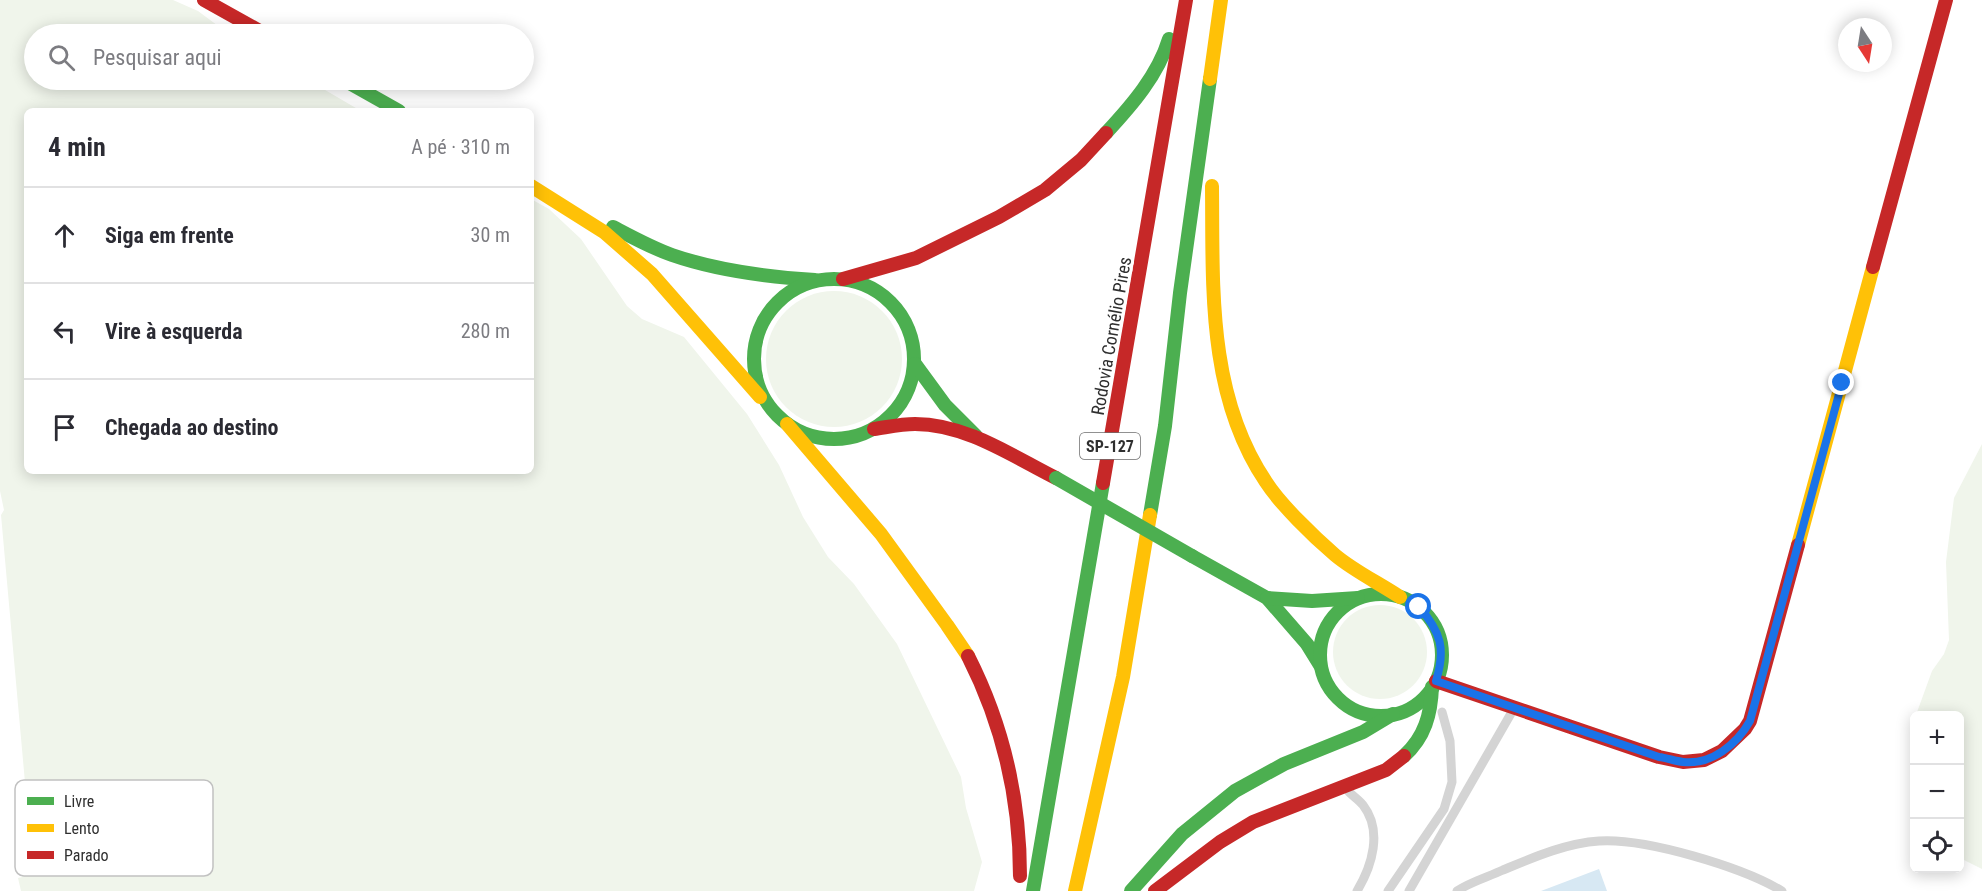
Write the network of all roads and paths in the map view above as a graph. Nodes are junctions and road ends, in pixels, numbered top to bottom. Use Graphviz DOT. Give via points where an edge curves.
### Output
graph roads {
  1 [pos="204,0"];
  2 [pos="1180,0"];
  3 [pos="1186,0"];
  4 [pos="1221,0"];
  5 [pos="1946,0"];
  6 [pos="247,24"];
  7 [pos="1212,62"];
  8 [pos="362,90"];
  9 [pos="394,108"];
  10 [pos="534,188"];
  11 [pos="559,202"];
  12 [pos="843,279"];
  13 [pos="819,280"];
  14 [pos="915,364"];
  15 [pos="770,408"];
  16 [pos="786,424"];
  17 [pos="874,429"];
  18 [pos="981,440"];
  19 [pos="1400,597"];
  20 [pos="1267,598"];
  21 [pos="1358,598"];
  22 [pos="1320,665"];
  23 [pos="1434,684"];
  24 [pos="1515,708"];
  25 [pos="1393,714"];
  26 [pos="1342,786"];
  27 [pos="1444,809"];
  28 [pos="1454,814"];
  29 [pos="1020,891"];
  30 [pos="1033,891"];
  31 [pos="1075,891"];
  32 [pos="1131,891"];
  33 [pos="1155,891"];
  34 [pos="1357,891"];
  35 [pos="1388,891"];
  36 [pos="1409,891"];
  37 [pos="1457,891"];
  38 [pos="1782,891"];
  1 -- 6 [label="main road"];
  2 -- 12 [label="main road" via="1165,52 1147,84 1081,160 1054,183 999,217 916,258"];
  3 -- 30 [label="main road, Rodovia Cornélio Pires / SP-127"];
  4 -- 7 [label="main road, SP-127"];
  5 -- 24 [label="main road" via="1750,721 1744,731 1718,754 1685,762 1659,757"];
  7 -- 19 [label="main road" via="1213,306 1222,377 1242,440 1266,483 1299,520 1336,556"];
  7 -- 31 [label="main road, SP-127" via="1161,449 1123,677"];
  8 -- 9 [label="main road"];
  10 -- 11 [label="main road"];
  11 -- 13 [label="main road" via="680,258 770,277"];
  11 -- 15 [label="main road" via="604,232 652,274"];
  12 -- 13 [label="main road"];
  12 -- 14 [label="main road" via="867,285 893,305 913,340"];
  13 -- 15 [label="main road" via="793,290 772,307 758,331 753,357 757,385"];
  14 -- 17 [label="main road" via="909,390 895,412"];
  14 -- 18 [label="main road" via="945,405"];
  15 -- 16 [label="main road"];
  16 -- 17 [label="main road" via="807,435 830,439 853,437"];
  16 -- 29 [label="main road" via="875,527 967,655 987,699 1015,796 1021,852"];
  17 -- 18 [label="main road" via="917,424"];
  18 -- 20 [label="main road, bridge" via="1056,478"];
  19 -- 21 [label="main road" via="1372,594"];
  19 -- 23 [label="main road" via="1419,607 1433,622 1441,642 1442,663"];
  20 -- 21 [label="main road" via="1319,603"];
  20 -- 22 [label="main road"];
  21 -- 22 [label="main road" via="1340,609 1327,625 1320,645"];
  22 -- 25 [label="main road" via="1326,684 1338,699 1374,716"];
  23 -- 24 [label="main road"];
  23 -- 25 [label="main road" via="1424,698"];
  23 -- 26 [label="main road" via="1423,734 1409,752 1386,770"];
  23 -- 27 [label="lane" via="1450,741 1452,782"];
  24 -- 28 [label="lane"];
  25 -- 32 [label="main road" via="1363,732 1284,764 1235,791 1182,834"];
  26 -- 33 [label="main road" via="1253,822"];
  26 -- 34 [label="lane" via="1362,805 1372,822 1374,844 1370,864"];
  27 -- 28 [label="lane"];
  27 -- 35 [label="lane"];
  28 -- 36 [label="lane"];
  37 -- 38 [label="lane" via="1561,848 1598,841 1641,843 1686,855 1763,880"];
}
